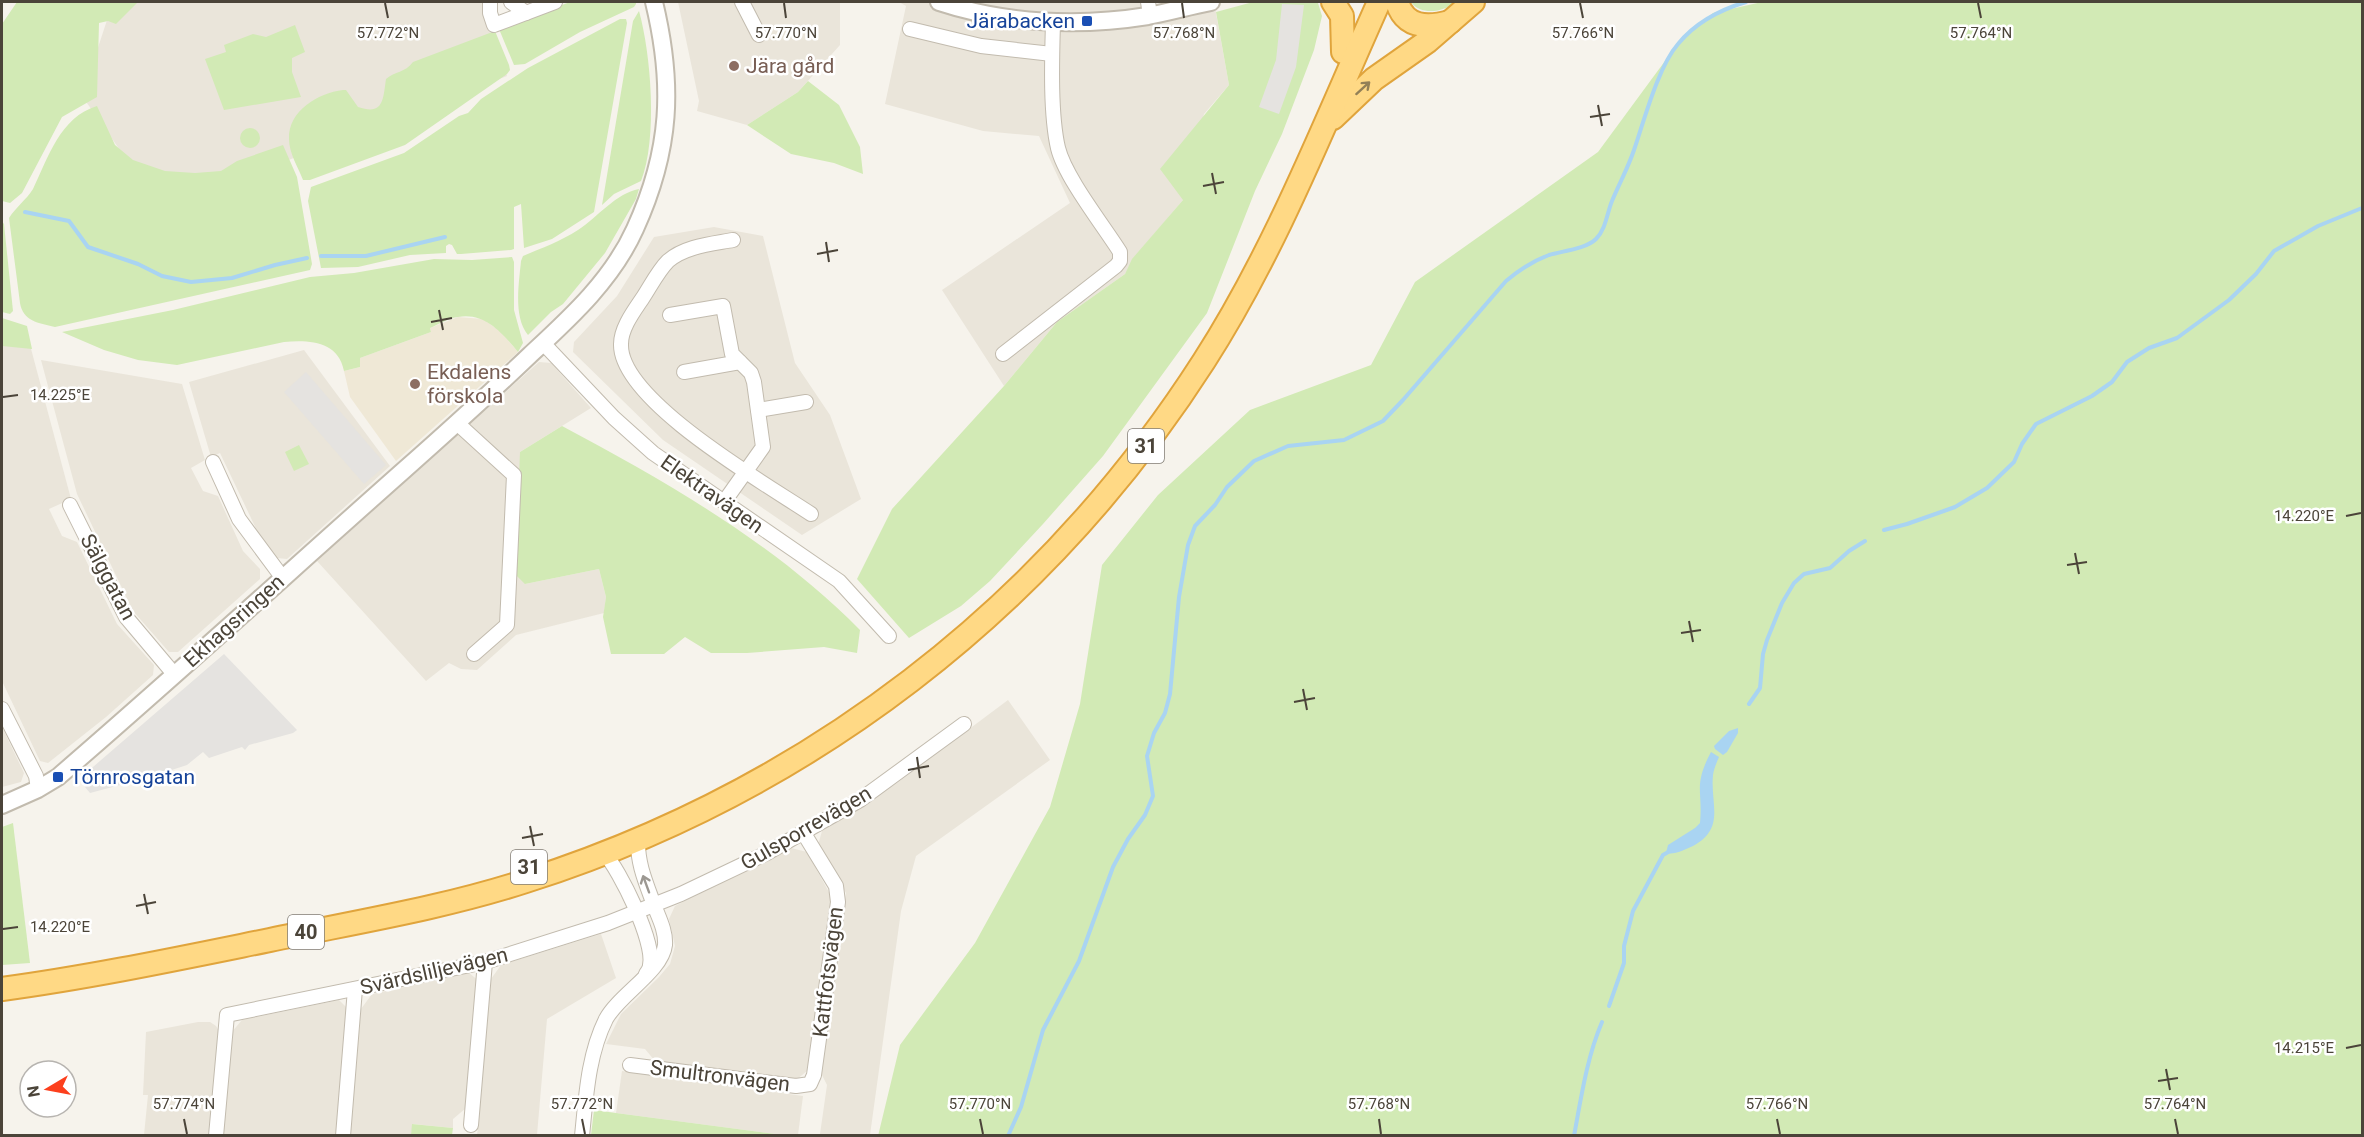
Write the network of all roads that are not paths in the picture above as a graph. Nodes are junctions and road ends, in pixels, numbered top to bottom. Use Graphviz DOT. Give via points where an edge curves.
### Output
graph roads {
  1 [pos="490,2"];
  2 [pos="511,2"];
  3 [pos="555,2"];
  4 [pos="654,2"];
  5 [pos="742,2"];
  6 [pos="939,2"];
  7 [pos="1210,2"];
  8 [pos="1333,2"];
  9 [pos="1366,2"];
  10 [pos="1379,2"];
  11 [pos="1397,2"];
  12 [pos="1473,2"];
  13 [pos="1149,8"];
  14 [pos="526,13"];
  15 [pos="1053,22"];
  16 [pos="1450,22"];
  17 [pos="910,29"];
  18 [pos="759,35"];
  19 [pos="1343,52"];
  20 [pos="1052,54"];
  21 [pos="1322,130"];
  22 [pos="733,240"];
  23 [pos="670,315"];
  24 [pos="543,343"];
  25 [pos="1003,354"];
  26 [pos="740,362"];
  27 [pos="684,372"];
  28 [pos="806,402"];
  29 [pos="758,410"];
  30 [pos="457,423"];
  31 [pos="213,462"];
  32 [pos="747,471"];
  33 [pos="724,502"];
  34 [pos="70,505"];
  35 [pos="811,514"];
  36 [pos="282,578"];
  37 [pos="889,636"];
  38 [pos="474,654"];
  39 [pos="174,674"];
  40 [pos="2,709"];
  41 [pos="964,724"];
  42 [pos="38,789"];
  43 [pos="2,805"];
  44 [pos="803,832"];
  45 [pos="638,839"];
  46 [pos="604,853"];
  47 [pos="654,904"];
  48 [pos="636,911"];
  49 [pos="485,962"];
  50 [pos="646,974"];
  51 [pos="2,978"];
  52 [pos="2,989"];
  53 [pos="355,989"];
  54 [pos="630,1065"];
  55 [pos="810,1084"];
  56 [pos="471,1125"];
  57 [pos="216,1136"];
  58 [pos="343,1136"];
  59 [pos="582,1136"];
  1 -- 14 [label="street" via="494,25"];
  2 -- 14 [label="street"];
  3 -- 14 [label="street"];
  4 -- 24 [label="street, Ekhagsringen" via="667,68 667,116 652,186 635,230 614,266 585,302"];
  5 -- 18 [label="street"];
  6 -- 15 [label="street"];
  7 -- 13 [label="street"];
  8 -- 19 [label="highway" via="1341,16"];
  9 -- 19 [label="highway, 31"];
  10 -- 21 [label="highway, 31"];
  11 -- 16 [label="highway" via="1404,16 1419,25"];
  12 -- 16 [label="highway"];
  13 -- 15 [label="street" via="1122,19"];
  15 -- 20 [label="street"];
  21 -- 16 [label="highway, one-way" via="1374,79"];
  17 -- 20 [label="street" via="981,46"];
  19 -- 51 [label="highway, 31" via="1235,286 1140,435 1083,503 992,597 932,650 843,715 774,759 689,804 518,871 416,898"];
  20 -- 25 [label="street" via="1058,148 1065,167 1120,257 1116,266"];
  21 -- 45 [label="highway, 31" via="1269,247 1208,356 1150,441 1065,541 964,638 867,713 741,791"];
  22 -- 32 [label="street" via="696,247 670,259 632,313 621,343 631,375 670,418"];
  23 -- 26 [label="street" via="723,306 732,354"];
  24 -- 30 [label="street, Ekhagsringen"];
  24 -- 33 [label="street, Elektravägen" via="653,453"];
  26 -- 27 [label="street"];
  26 -- 29 [label="street" via="751,373"];
  28 -- 29 [label="street"];
  29 -- 32 [label="street" via="763,447"];
  30 -- 36 [label="street, Ekhagsringen"];
  30 -- 38 [label="street" via="510,470 515,485 507,625"];
  31 -- 36 [label="street" via="239,519"];
  32 -- 33 [label="street"];
  32 -- 35 [label="street"];
  33 -- 37 [label="street, Elektravägen" via="839,581"];
  34 -- 39 [label="street, Sälggatan" via="126,617"];
  36 -- 39 [label="street, Ekhagsringen"];
  39 -- 42 [label="street, Ekhagsringen" via="58,777"];
  40 -- 42 [label="street" via="36,776"];
  41 -- 44 [label="street, Gulsporrevägen" via="860,800"];
  42 -- 43 [label="street, Ekhagsringen"];
  44 -- 47 [label="street, Gulsporrevägen" via="719,877"];
  44 -- 55 [label="street, Kattfotsvägen" via="836,886 838,902"];
  45 -- 46 [label="highway, 31"];
  47 -- 45 [label="street, one-way" via="639,864"];
  46 -- 48 [label="street" via="618,870"];
  46 -- 52 [label="highway, 40" via="526,881 447,903"];
  47 -- 48 [label="street, Gulsporrevägen"];
  47 -- 50 [label="street" via="665,933 665,946 660,959"];
  48 -- 49 [label="street, Svärdsliljevägen"];
  48 -- 50 [label="street" via="650,953"];
  49 -- 53 [label="street, Svärdsliljevägen"];
  49 -- 56 [label="street"];
  50 -- 59 [label="street" via="607,1018 598,1040"];
  53 -- 57 [label="street, Svärdsliljevägen" via="227,1015"];
  53 -- 58 [label="street"];
  54 -- 55 [label="street, Smultronvägen" via="796,1086"];
}
